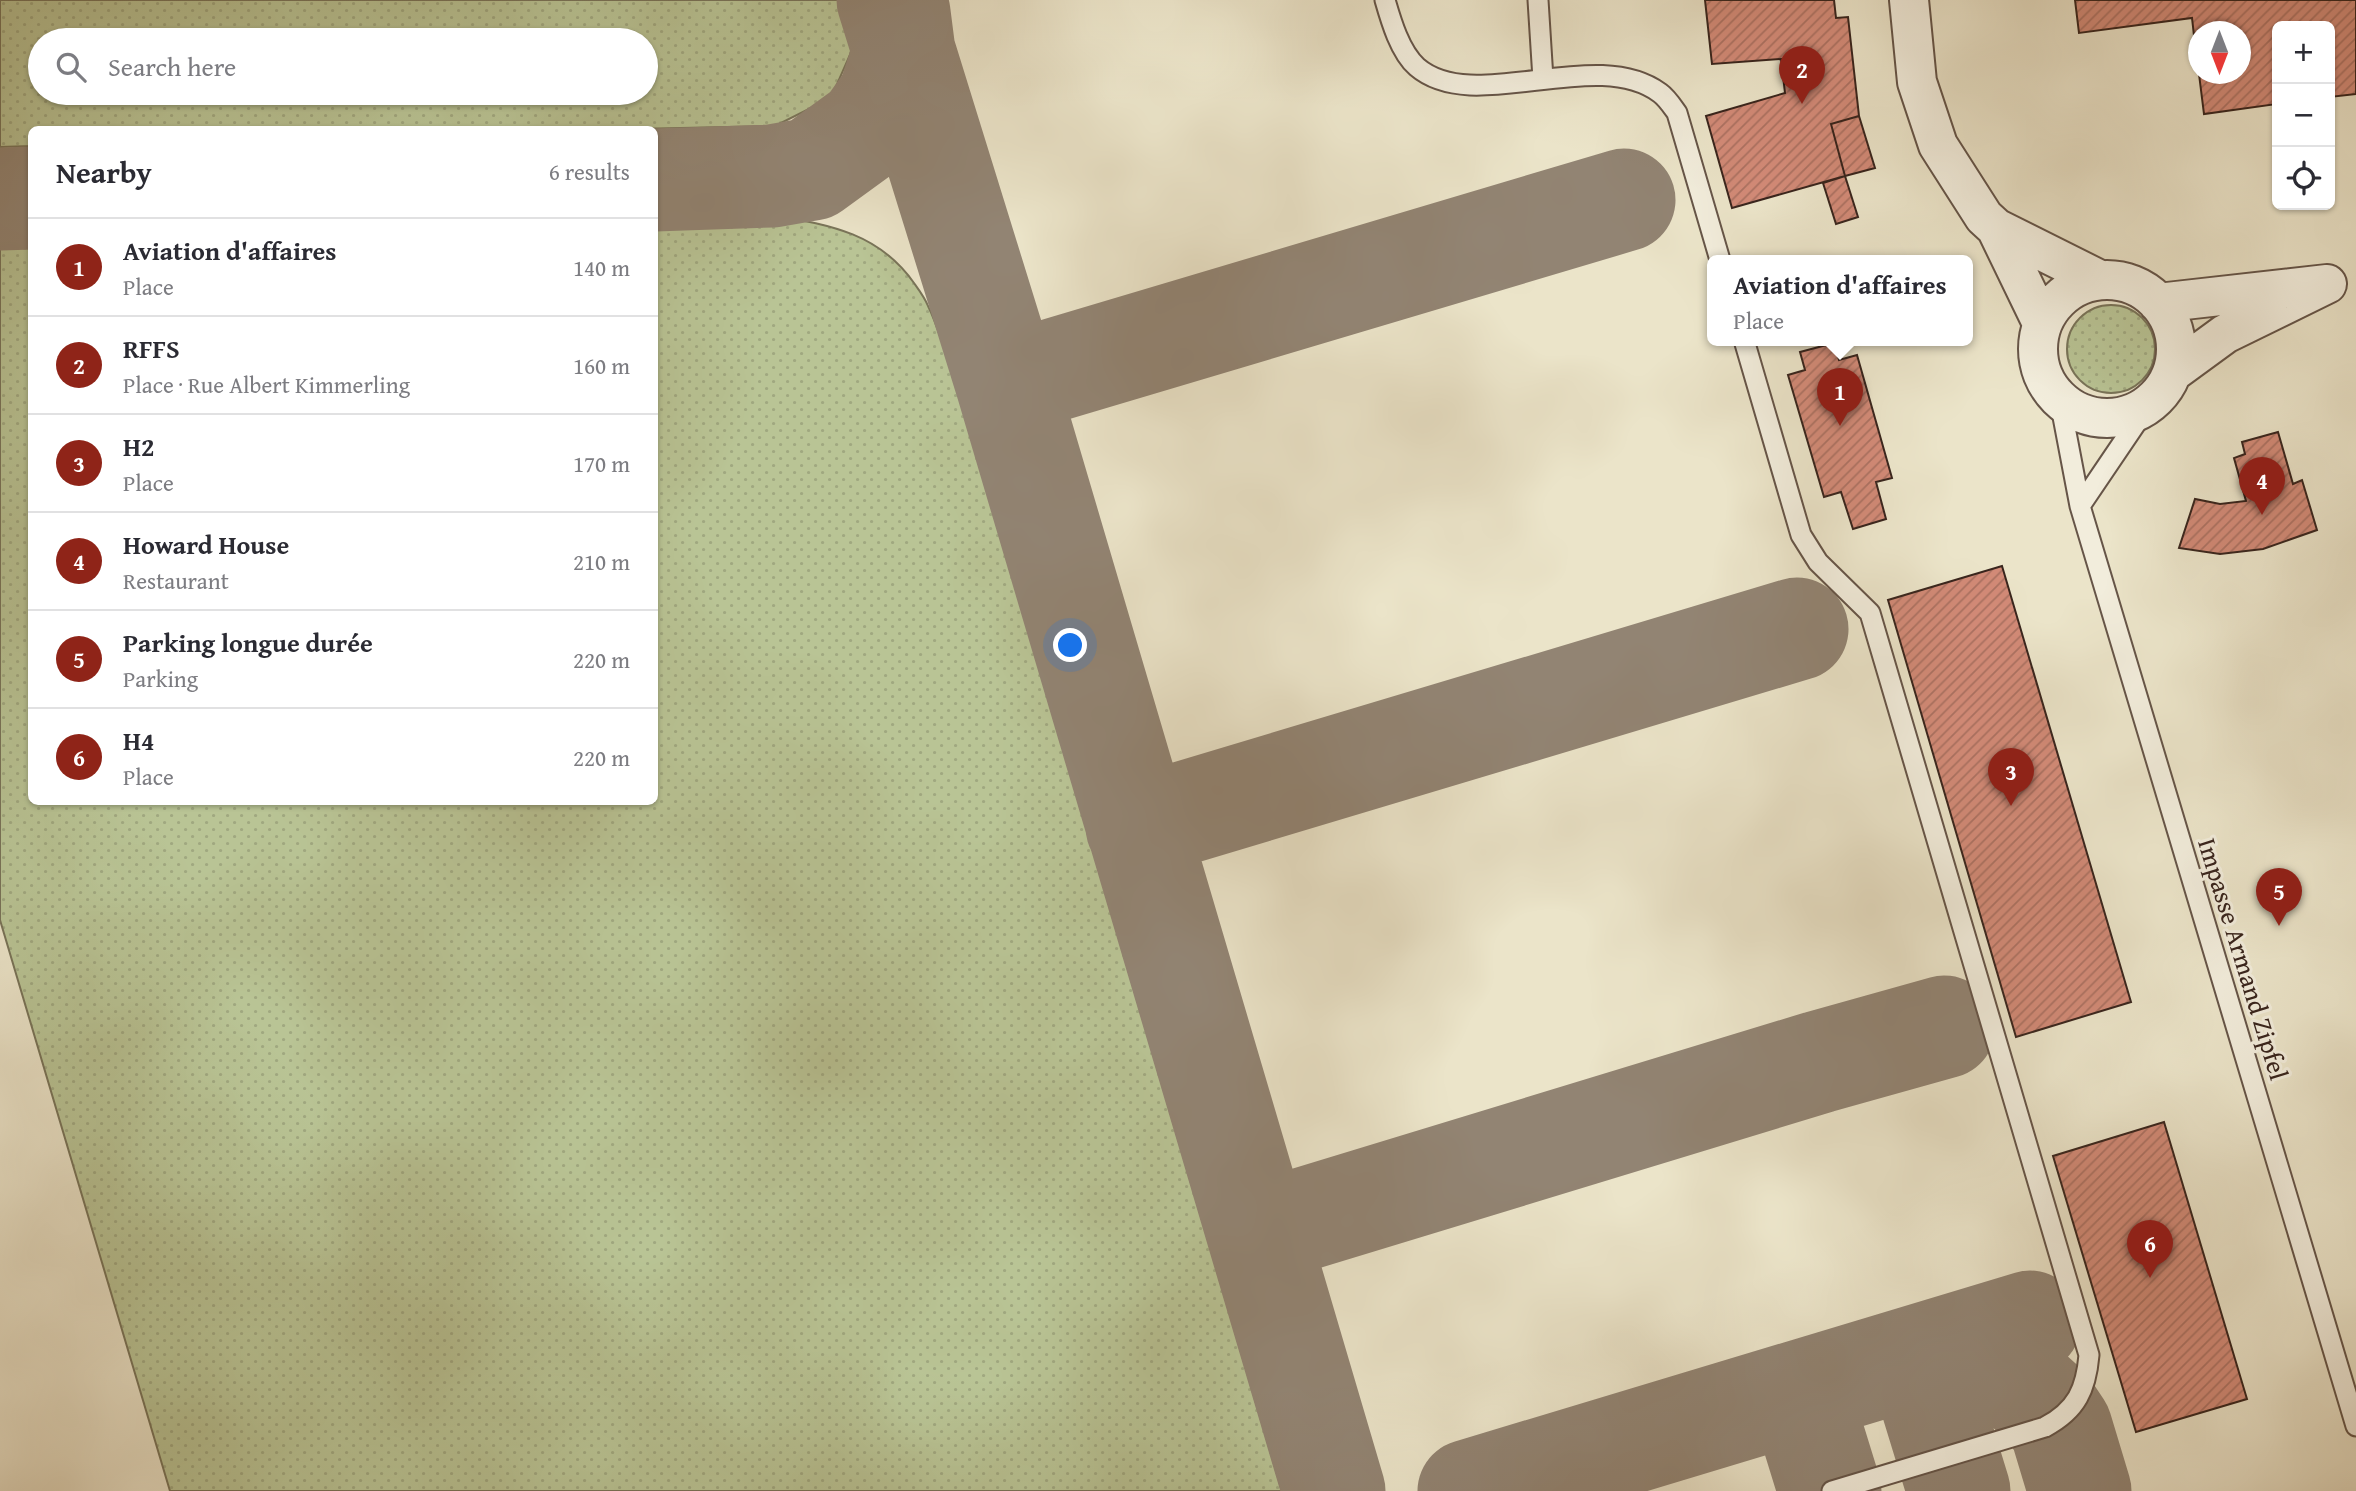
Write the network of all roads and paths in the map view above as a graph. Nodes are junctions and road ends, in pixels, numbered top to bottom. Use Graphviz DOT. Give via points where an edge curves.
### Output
graph roads {
  1 [pos="1385,0"];
  2 [pos="1538,0"];
  3 [pos="1909,0"];
  4 [pos="1543,79"];
  5 [pos="1996,228"];
  6 [pos="1719,255"];
  7 [pos="2099,280"];
  8 [pos="2341,280"];
  9 [pos="2158,303"];
  10 [pos="2042,323"];
  11 [pos="1746,346"];
  12 [pos="2173,372"];
  13 [pos="2060,401"];
  14 [pos="2147,407"];
  15 [pos="2080,506"];
  16 [pos="2356,1426"];
  17 [pos="1832,1491"];
  1 -- 4 [label="lane" via="1402,47 1415,66 1434,78 1471,85"];
  2 -- 4 [label="lane"];
  3 -- 5 [label="street" via="1917,82 1938,145 1984,217"];
  4 -- 6 [label="lane" via="1621,76 1662,94 1677,113"];
  5 -- 7 [label="street"];
  5 -- 10 [label="street"];
  7 -- 9 [label="street" via="2124,281 2146,291"];
  7 -- 10 [label="street" via="2077,286 2057,300"];
  8 -- 9 [label="street"];
  8 -- 12 [label="street" via="2225,334"];
  9 -- 12 [label="street" via="2174,329 2177,351"];
  10 -- 13 [label="street" via="2037,349 2042,375"];
  11 -- 17 [label="lane" via="1801,536 1818,562 1870,613 2089,1355 2087,1381 2075,1403 2062,1418 2045,1427"];
  12 -- 14 [label="street" via="2163,392"];
  13 -- 14 [label="street" via="2079,413 2105,420"];
  13 -- 15 [label="lane, Impasse Armand Zipfel"];
  14 -- 15 [label="lane"];
  15 -- 16 [label="lane, Impasse Armand Zipfel"];
}
